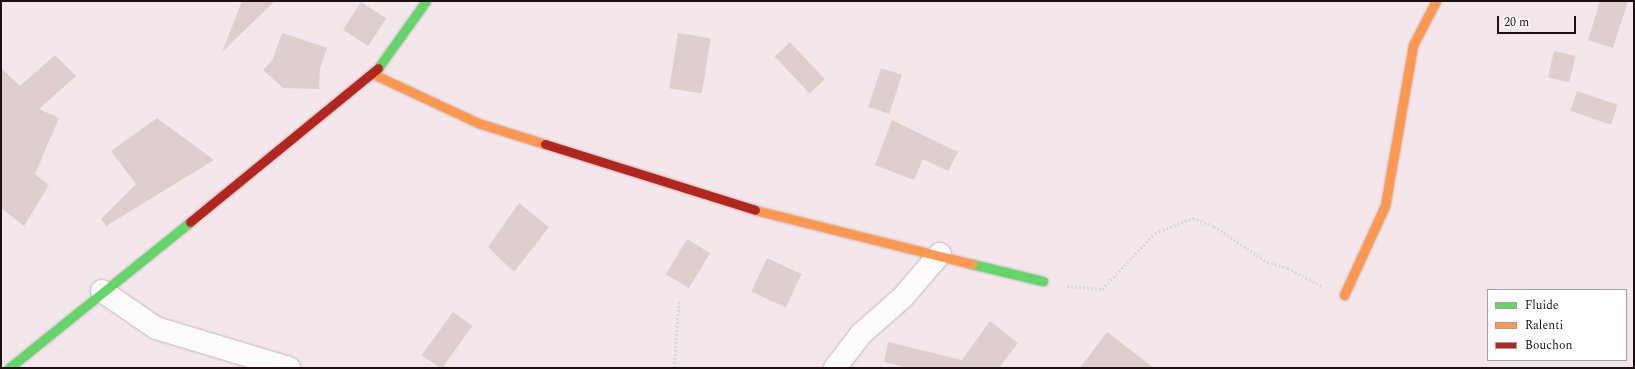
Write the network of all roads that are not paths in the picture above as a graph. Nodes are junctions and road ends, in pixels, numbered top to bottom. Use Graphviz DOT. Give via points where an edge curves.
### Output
graph roads {
  1 [pos="426,1"];
  2 [pos="1436,1"];
  3 [pos="373,74"];
  4 [pos="940,254"];
  5 [pos="1043,281"];
  6 [pos="102,291"];
  7 [pos="1344,295"];
  8 [pos="10,368"];
  9 [pos="289,368"];
  10 [pos="835,368"];
  1 -- 3 [label="street"];
  2 -- 7 [label="street" via="1413,45 1385,206"];
  3 -- 4 [label="street" via="478,123 764,214"];
  3 -- 6 [label="street"];
  4 -- 5 [label="street"];
  4 -- 10 [label="street" via="902,298 861,334"];
  6 -- 8 [label="street"];
  6 -- 9 [label="street" via="156,328"];
}
